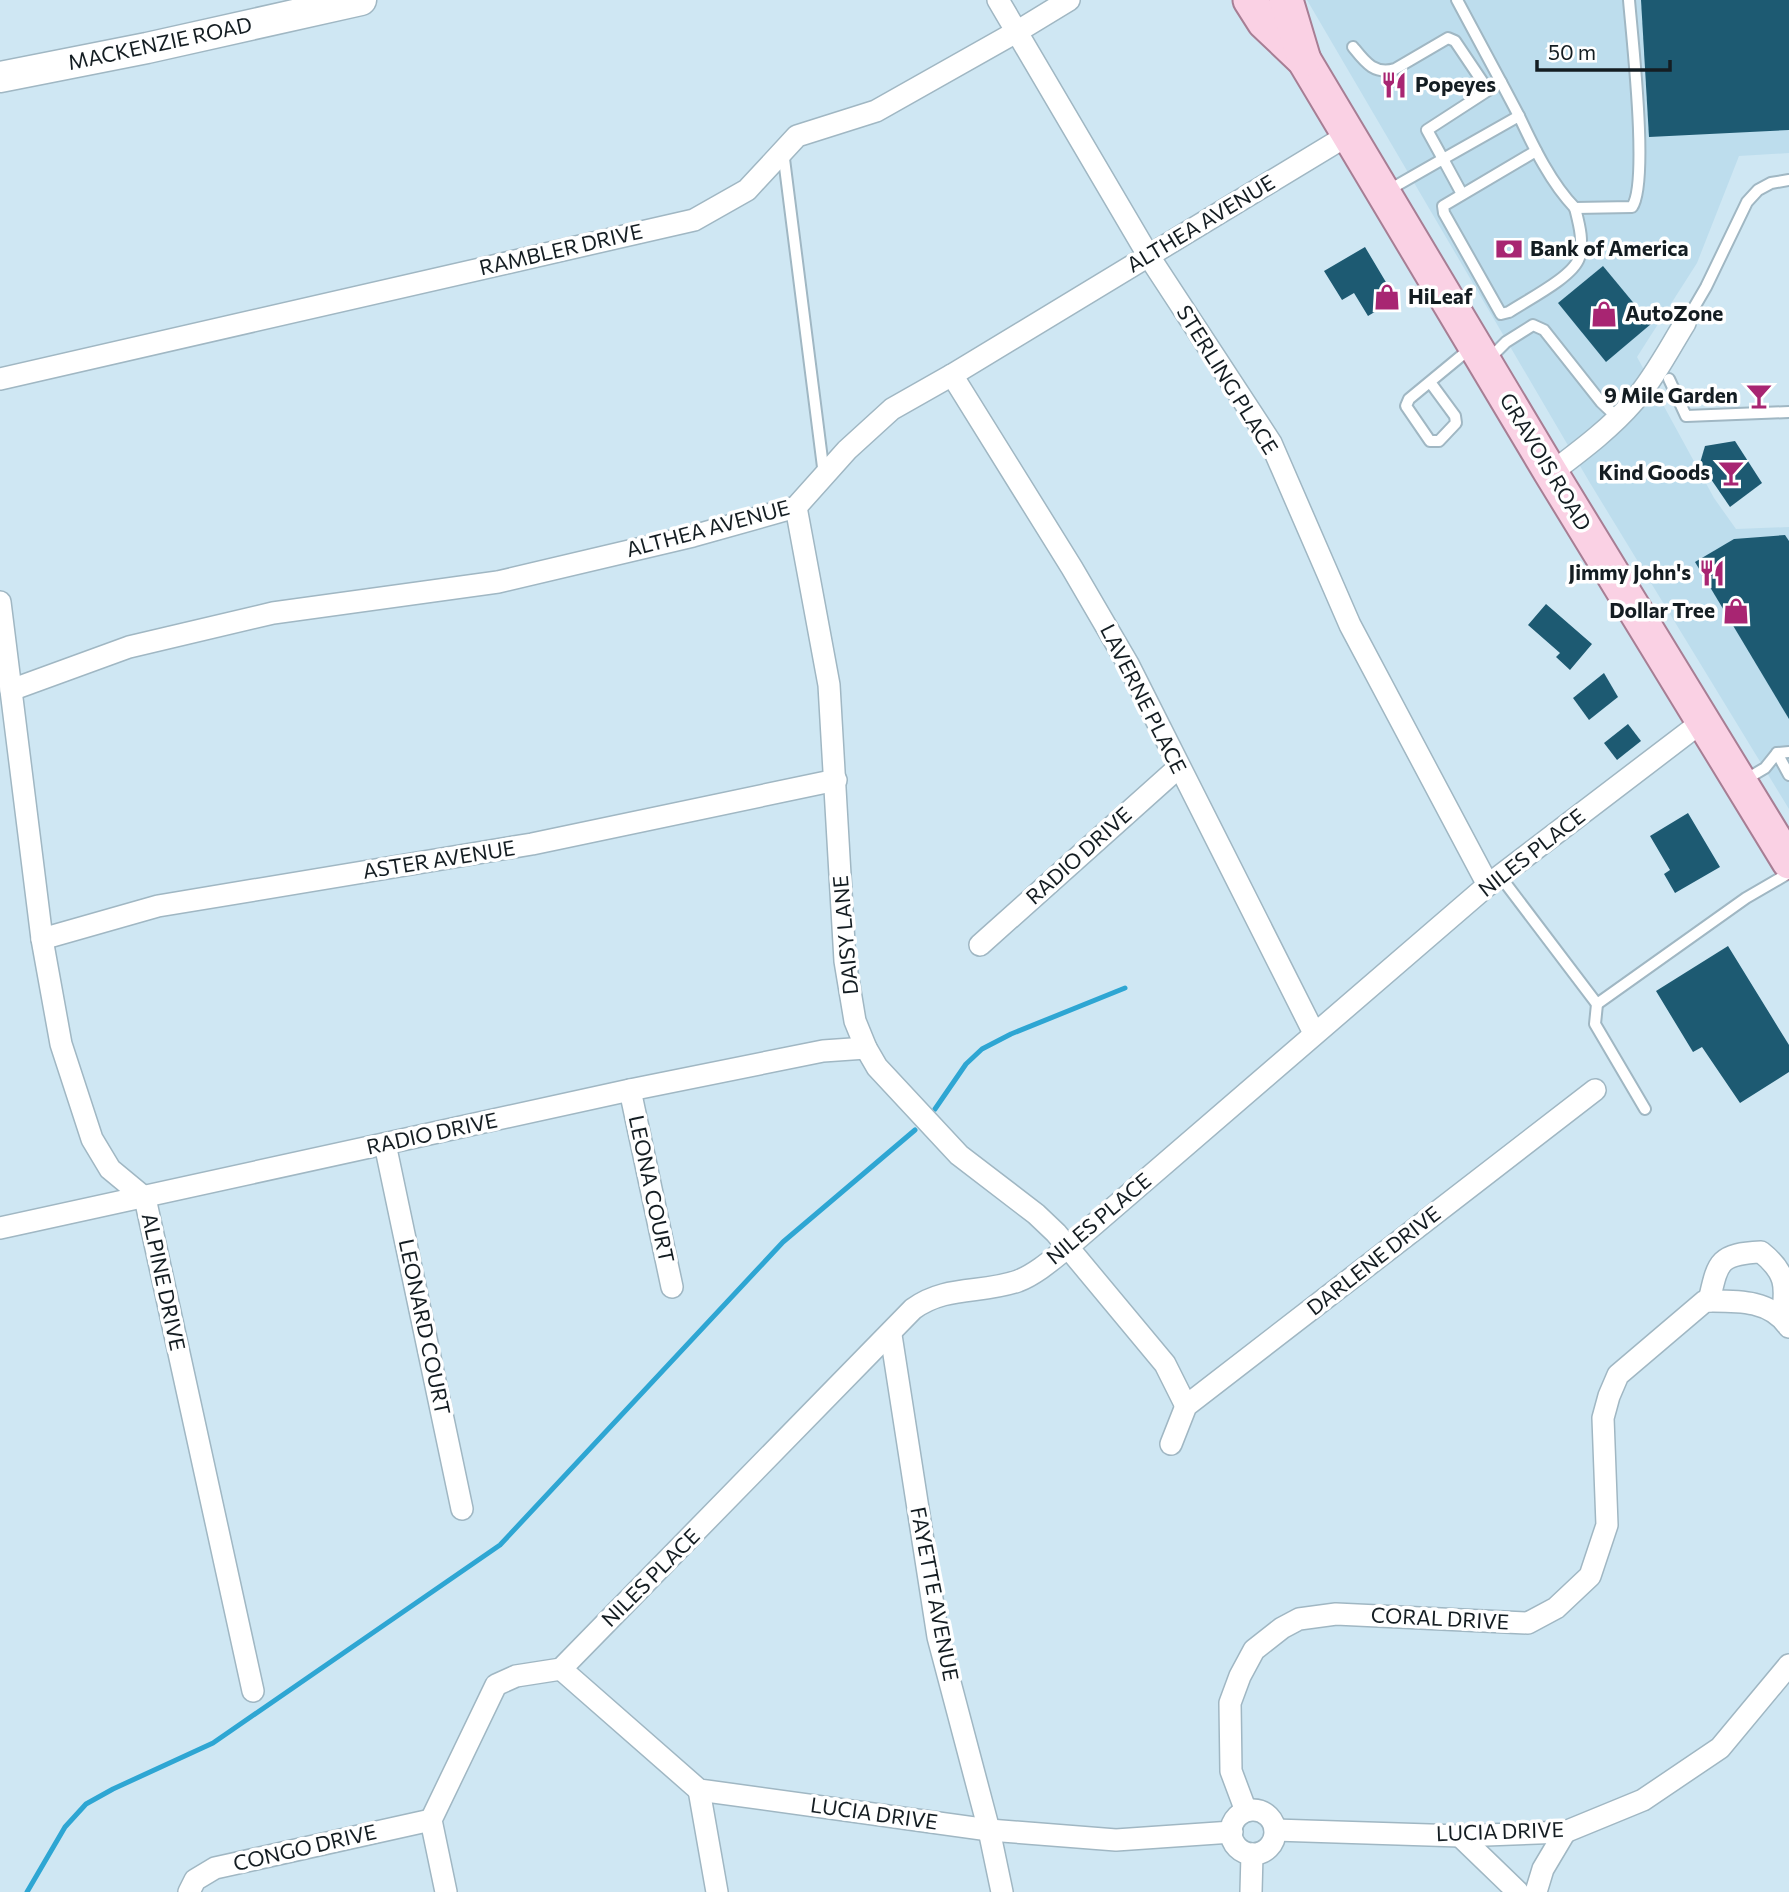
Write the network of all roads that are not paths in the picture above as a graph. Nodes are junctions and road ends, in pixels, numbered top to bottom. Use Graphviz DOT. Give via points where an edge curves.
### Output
graph roads {
  1 [pos="361,0"];
  2 [pos="998,0"];
  3 [pos="1069,0"];
  4 [pos="1250,0"];
  5 [pos="1457,0"];
  6 [pos="1629,0"];
  7 [pos="1291,2"];
  8 [pos="1018,32"];
  9 [pos="1353,47"];
  10 [pos="1304,60"];
  11 [pos="0,77"];
  12 [pos="1501,82"];
  13 [pos="1488,90"];
  14 [pos="1519,116"];
  15 [pos="1348,135"];
  16 [pos="783,151"];
  17 [pos="1536,151"];
  18 [pos="1443,159"];
  19 [pos="1789,180"];
  20 [pos="1385,193"];
  21 [pos="1462,194"];
  22 [pos="1575,208"];
  23 [pos="1148,255"];
  24 [pos="1685,323"];
  25 [pos="1480,354"];
  26 [pos="1665,371"];
  27 [pos="952,375"];
  28 [pos="0,379"];
  29 [pos="1430,382"];
  30 [pos="1789,412"];
  31 [pos="1611,424"];
  32 [pos="1551,473"];
  33 [pos="824,477"];
  34 [pos="796,507"];
  35 [pos="0,603"];
  36 [pos="10,690"];
  37 [pos="1703,721"];
  38 [pos="1789,752"];
  39 [pos="1777,753"];
  40 [pos="1179,768"];
  41 [pos="1789,775"];
  42 [pos="836,780"];
  43 [pos="1741,783"];
  44 [pos="1788,858"];
  45 [pos="1494,881"];
  46 [pos="42,939"];
  47 [pos="980,945"];
  48 [pos="1597,1004"];
  49 [pos="1314,1033"];
  50 [pos="866,1048"];
  51 [pos="630,1090"];
  52 [pos="1595,1090"];
  53 [pos="1645,1109"];
  54 [pos="385,1144"];
  55 [pos="145,1198"];
  56 [pos="0,1228"];
  57 [pos="1068,1247"];
  58 [pos="672,1287"];
  59 [pos="1709,1301"];
  60 [pos="1785,1322"];
  61 [pos="891,1335"];
  62 [pos="1186,1406"];
  63 [pos="1171,1444"];
  64 [pos="462,1509"];
  65 [pos="1789,1664"];
  66 [pos="561,1669"];
  67 [pos="253,1691"];
  68 [pos="699,1790"];
  69 [pos="1246,1811"];
  70 [pos="431,1820"];
  71 [pos="989,1829"];
  72 [pos="1275,1830"];
  73 [pos="1231,1832"];
  74 [pos="1566,1832"];
  75 [pos="1461,1836"];
  76 [pos="1252,1854"];
  77 [pos="189,1892"];
  78 [pos="446,1892"];
  79 [pos="717,1892"];
  80 [pos="1002,1892"];
  81 [pos="1251,1892"];
  82 [pos="1518,1892"];
  83 [pos="1536,1892"];
  1 -- 11 [label="main road, MACKENZIE ROAD"];
  2 -- 8 [label="street, STERLING PLACE"];
  3 -- 8 [label="street, RAMBLER DRIVE"];
  4 -- 10 [label="main road, GRAVOIS ROAD" via="1264,22"];
  5 -- 12 [label="lane"];
  6 -- 22 [label="lane" via="1640,150 1637,199 1632,207"];
  7 -- 10 [label="main road, GRAVOIS ROAD"];
  8 -- 16 [label="street, RAMBLER DRIVE" via="876,111 797,136"];
  8 -- 23 [label="street, STERLING PLACE"];
  9 -- 13 [label="lane" via="1370,67 1385,72 1448,38 1455,41"];
  10 -- 15 [label="main road, GRAVOIS ROAD"];
  12 -- 13 [label="lane"];
  12 -- 14 [label="lane"];
  13 -- 18 [label="lane" via="1427,130"];
  14 -- 17 [label="lane"];
  14 -- 18 [label="lane"];
  15 -- 20 [label="main road, GRAVOIS ROAD"];
  15 -- 23 [label="street, ALTHEA AVENUE"];
  16 -- 28 [label="street, RAMBLER DRIVE" via="747,190 694,220"];
  16 -- 33 [label="lane"];
  17 -- 21 [label="lane"];
  17 -- 22 [label="lane"];
  18 -- 20 [label="lane"];
  18 -- 21 [label="lane"];
  19 -- 24 [label="lane" via="1771,183 1747,202"];
  20 -- 25 [label="main road, GRAVOIS ROAD"];
  21 -- 22 [label="lane" via="1443,206 1444,213 1501,314 1576,265 1581,244"];
  23 -- 27 [label="street, ALTHEA AVENUE"];
  23 -- 45 [label="street, STERLING PLACE" via="1271,443 1350,625"];
  24 -- 26 [label="street"];
  25 -- 29 [label="lane"];
  25 -- 31 [label="lane" via="1534,326 1544,330 1601,402"];
  25 -- 32 [label="main road, GRAVOIS ROAD"];
  26 -- 30 [label="lane" via="1686,416"];
  26 -- 31 [label="street"];
  27 -- 33 [label="street, ALTHEA AVENUE" via="892,410"];
  27 -- 40 [label="street, LAVERNE PLACE" via="1101,617"];
  29 -- 29 [label="lane" via="1406,406 1430,441 1438,441 1456,423"];
  31 -- 32 [label="street"];
  32 -- 37 [label="main road, GRAVOIS ROAD"];
  33 -- 34 [label="street, ALTHEA AVENUE"];
  34 -- 36 [label="street, ALTHEA AVENUE" via="498,582 273,613 129,647"];
  34 -- 42 [label="street, DAISY LANE" via="829,685"];
  35 -- 36 [label="street, ALPINE DRIVE"];
  36 -- 46 [label="street, ALPINE DRIVE"];
  37 -- 43 [label="main road, GRAVOIS ROAD"];
  37 -- 45 [label="street, NILES PLACE"];
  38 -- 39 [label="lane"];
  39 -- 41 [label="lane"];
  39 -- 43 [label="lane" via="1765,768"];
  40 -- 47 [label="street, RADIO DRIVE"];
  40 -- 49 [label="street, LAVERNE PLACE"];
  42 -- 46 [label="street, ASTER AVENUE" via="532,844 158,906"];
  42 -- 50 [label="street, DAISY LANE" via="845,961 855,1021"];
  43 -- 44 [label="main road, GRAVOIS ROAD"];
  44 -- 48 [label="lane" via="1746,898"];
  45 -- 48 [label="lane"];
  45 -- 49 [label="street, NILES PLACE"];
  46 -- 55 [label="street, ALPINE DRIVE" via="61,1044 92,1139 110,1169"];
  48 -- 53 [label="lane" via="1595,1024"];
  49 -- 57 [label="street, NILES PLACE"];
  50 -- 51 [label="street, RADIO DRIVE" via="823,1051"];
  50 -- 57 [label="street, DAISY LANE" via="877,1067 959,1155 1036,1214"];
  51 -- 54 [label="street, RADIO DRIVE"];
  51 -- 58 [label="street, LEONA COURT"];
  52 -- 62 [label="street, DARLENE DRIVE"];
  54 -- 55 [label="street, RADIO DRIVE"];
  54 -- 64 [label="street, LEONARD COURT"];
  55 -- 56 [label="street, RADIO DRIVE"];
  55 -- 67 [label="street, ALPINE DRIVE"];
  57 -- 61 [label="street, NILES PLACE" via="1020,1280 928,1298"];
  57 -- 62 [label="street, DAISY LANE" via="1165,1364"];
  59 -- 60 [label="street" via="1750,1301"];
  59 -- 60 [label="street" via="1717,1268 1723,1262 1761,1252 1778,1266 1786,1293"];
  59 -- 69 [label="street, CORAL DRIVE" via="1618,1375 1603,1418 1607,1525 1590,1576 1556,1608 1528,1623 1324,1615 1299,1619 1254,1650 1230,1703 1231,1771"];
  61 -- 66 [label="street, NILES PLACE"];
  61 -- 71 [label="street, FAYETTE AVENUE" via="938,1637"];
  62 -- 63 [label="street"];
  65 -- 74 [label="street, LUCIA DRIVE" via="1720,1748 1643,1800"];
  66 -- 68 [label="street"];
  66 -- 70 [label="street" via="516,1676 496,1685"];
  68 -- 71 [label="street, LUCIA DRIVE"];
  68 -- 79 [label="street"];
  69 -- 72 [label="street" via="1263,1812"];
  69 -- 73 [label="street" via="1237,1816"];
  70 -- 77 [label="street, CONGO DRIVE" via="215,1868 195,1880"];
  70 -- 78 [label="street"];
  71 -- 73 [label="street, LUCIA DRIVE" via="1116,1840"];
  71 -- 80 [label="street, FAYETTE AVENUE"];
  72 -- 75 [label="street, LUCIA DRIVE"];
  72 -- 76 [label="street" via="1272,1844"];
  73 -- 76 [label="street" via="1238,1848"];
  74 -- 75 [label="street, LUCIA DRIVE"];
  74 -- 83 [label="street" via="1543,1869"];
  75 -- 82 [label="street"];
  76 -- 81 [label="street"];
}
